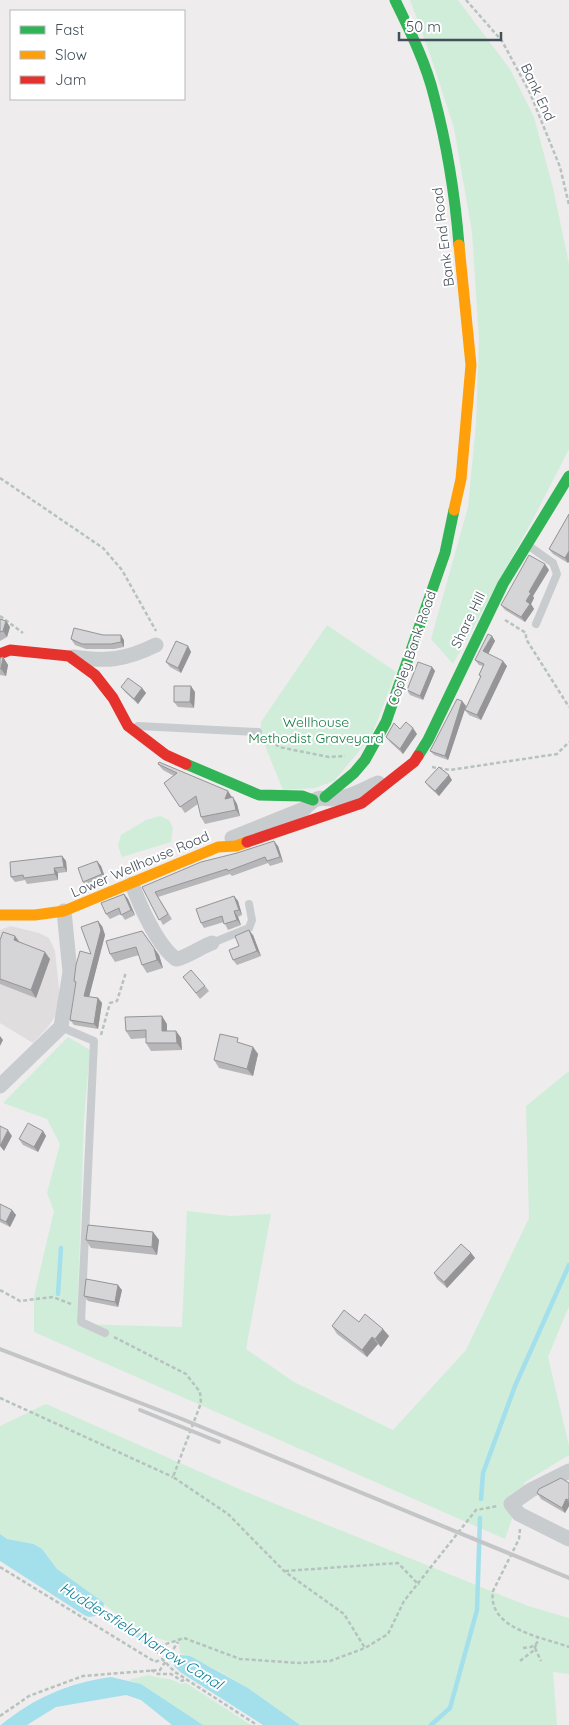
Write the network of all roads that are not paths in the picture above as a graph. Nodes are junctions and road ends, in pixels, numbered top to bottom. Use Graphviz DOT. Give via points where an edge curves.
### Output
graph roads {
  1 [pos="395,0"];
  2 [pos="569,476"];
  3 [pos="461,479"];
  4 [pos="527,544"];
  5 [pos="536,624"];
  6 [pos="156,645"];
  7 [pos="0,654"];
  8 [pos="69,656"];
  9 [pos="128,726"];
  10 [pos="258,732"];
  11 [pos="395,777"];
  12 [pos="319,798"];
  13 [pos="218,846"];
  14 [pos="132,884"];
  15 [pos="249,904"];
  16 [pos="64,912"];
  17 [pos="0,915"];
  18 [pos="212,943"];
  19 [pos="61,1027"];
  20 [pos="0,1086"];
  21 [pos="105,1333"];
  22 [pos="569,1471"];
  23 [pos="569,1539"];
  1 -- 3 [label="street, Bank End Road" via="434,95 454,189 471,365"];
  2 -- 4 [label="street, Share Hill"];
  3 -- 12 [label="street, Copley Bank Road" via="446,552 386,722 354,773"];
  4 -- 5 [label="lane" via="553,563 557,574"];
  4 -- 11 [label="street, Share Hill" via="488,611 428,740 414,762"];
  6 -- 8 [label="street" via="132,657 117,659 101,661"];
  7 -- 8 [label="street" via="10,650"];
  8 -- 9 [label="street" via="94,675 113,698"];
  9 -- 10 [label="lane"];
  9 -- 12 [label="street" via="166,755 259,795"];
  11 -- 12 [label="street, Copley Bank Road" via="339,798"];
  11 -- 13 [label="street, Lower Wellhouse Road" via="362,803 236,846"];
  12 -- 13 [label="street, Copley Bank Road" via="304,809"];
  13 -- 14 [label="street, Lower Wellhouse Road"];
  14 -- 16 [label="street, Lower Wellhouse Road"];
  14 -- 18 [label="street" via="147,918 165,948 176,959"];
  15 -- 18 [label="lane" via="252,920 248,928"];
  16 -- 17 [label="street, Lower Wellhouse Road"];
  16 -- 19 [label="street" via="70,972"];
  19 -- 20 [label="street"];
  19 -- 21 [label="lane" via="94,1041 81,1322"];
  22 -- 23 [label="street" via="511,1504 519,1514"];
}
